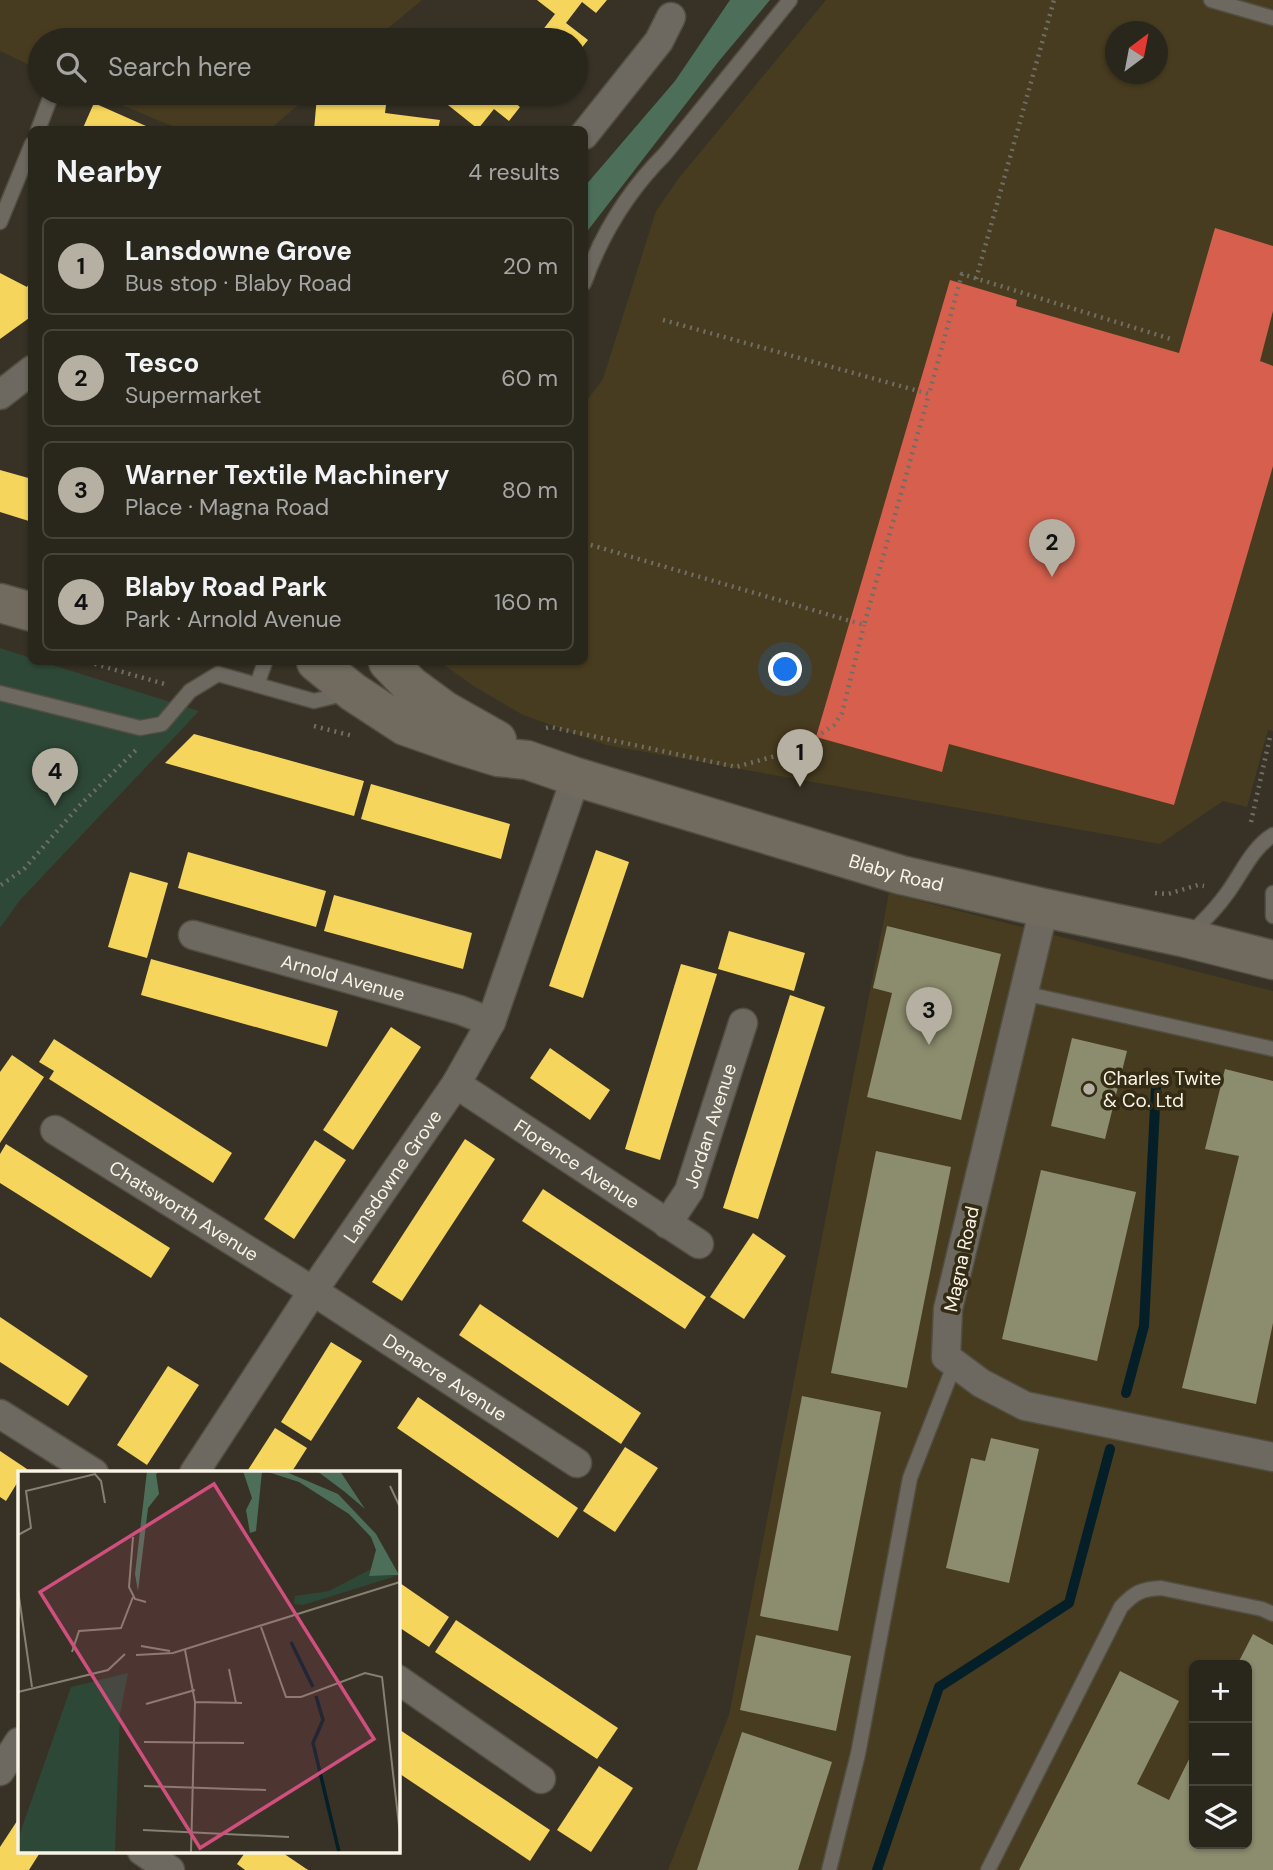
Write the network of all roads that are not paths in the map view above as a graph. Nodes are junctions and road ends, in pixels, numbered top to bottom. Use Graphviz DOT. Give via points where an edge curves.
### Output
graph roads {
  1 [pos="790,0"];
  2 [pos="1220,1"];
  3 [pos="671,17"];
  4 [pos="1273,18"];
  5 [pos="48,105"];
  6 [pos="39,126"];
  7 [pos="588,130"];
  8 [pos="28,154"];
  9 [pos="0,222"];
  10 [pos="588,274"];
  11 [pos="28,373"];
  12 [pos="0,395"];
  13 [pos="0,603"];
  14 [pos="28,611"];
  15 [pos="264,665"];
  16 [pos="320,665"];
  17 [pos="391,665"];
  18 [pos="257,685"];
  19 [pos="353,692"];
  20 [pos="0,693"];
  21 [pos="535,745"];
  22 [pos="576,777"];
  23 [pos="1273,835"];
  24 [pos="1273,893"];
  25 [pos="1044,908"];
  26 [pos="1273,916"];
  27 [pos="192,935"];
  28 [pos="1186,937"];
  29 [pos="1273,960"];
  30 [pos="1023,993"];
  31 [pos="491,1022"];
  32 [pos="743,1023"];
  33 [pos="1273,1049"];
  34 [pos="457,1084"];
  35 [pos="55,1130"];
  36 [pos="667,1224"];
  37 [pos="699,1244"];
  38 [pos="313,1291"];
  39 [pos="955,1363"];
  40 [pos="0,1414"];
  41 [pos="1273,1457"];
  42 [pos="577,1463"];
  43 [pos="91,1471"];
  44 [pos="195,1471"];
  45 [pos="1273,1614"];
  46 [pos="399,1680"];
  47 [pos="541,1779"];
  48 [pos="145,1853"];
  49 [pos="170,1870"];
  50 [pos="829,1870"];
  51 [pos="988,1870"];
  1 -- 10 [label="lane" via="622,205"];
  2 -- 4 [label="lane"];
  3 -- 7 [label="street" via="659,41"];
  5 -- 6 [label="lane"];
  8 -- 9 [label="lane"];
  11 -- 12 [label="street"];
  13 -- 14 [label="main road"];
  15 -- 18 [label="lane"];
  16 -- 19 [label="main road, Blaby Road"];
  17 -- 21 [label="main road, Blaby Road" via="436,704 492,737 512,746"];
  18 -- 19 [label="lane" via="314,701"];
  18 -- 20 [label="lane" via="218,674 190,691 162,724 140,728"];
  19 -- 21 [label="main road, Blaby Road" via="405,726 498,757"];
  21 -- 22 [label="main road, Blaby Road"];
  22 -- 25 [label="main road, Blaby Road" via="901,875"];
  22 -- 31 [label="street, Lansdowne Grove"];
  23 -- 28 [label="lane" via="1251,856 1209,916"];
  24 -- 26 [label="lane"];
  25 -- 28 [label="main road, Blaby Road"];
  25 -- 30 [label="street, Magna Road"];
  27 -- 31 [label="street, Arnold Avenue"];
  28 -- 29 [label="main road, Blaby Road"];
  30 -- 33 [label="lane"];
  30 -- 39 [label="street, Magna Road" via="948,1309 946,1357"];
  31 -- 34 [label="street, Lansdowne Grove"];
  32 -- 36 [label="street, Jordan Avenue" via="689,1191"];
  34 -- 36 [label="street, Florence Avenue"];
  34 -- 38 [label="street, Lansdowne Grove"];
  35 -- 38 [label="street, Chatsworth Avenue"];
  36 -- 37 [label="street, Florence Avenue"];
  38 -- 42 [label="street, Denacre Avenue"];
  38 -- 44 [label="street, Lansdowne Grove"];
  39 -- 41 [label="street" via="1025,1406"];
  39 -- 50 [label="lane" via="910,1478 858,1754"];
  40 -- 43 [label="street"];
  45 -- 51 [label="lane" via="1161,1588 1146,1588 1132,1596 1121,1607"];
  46 -- 47 [label="street"];
  48 -- 49 [label="street"];
}
